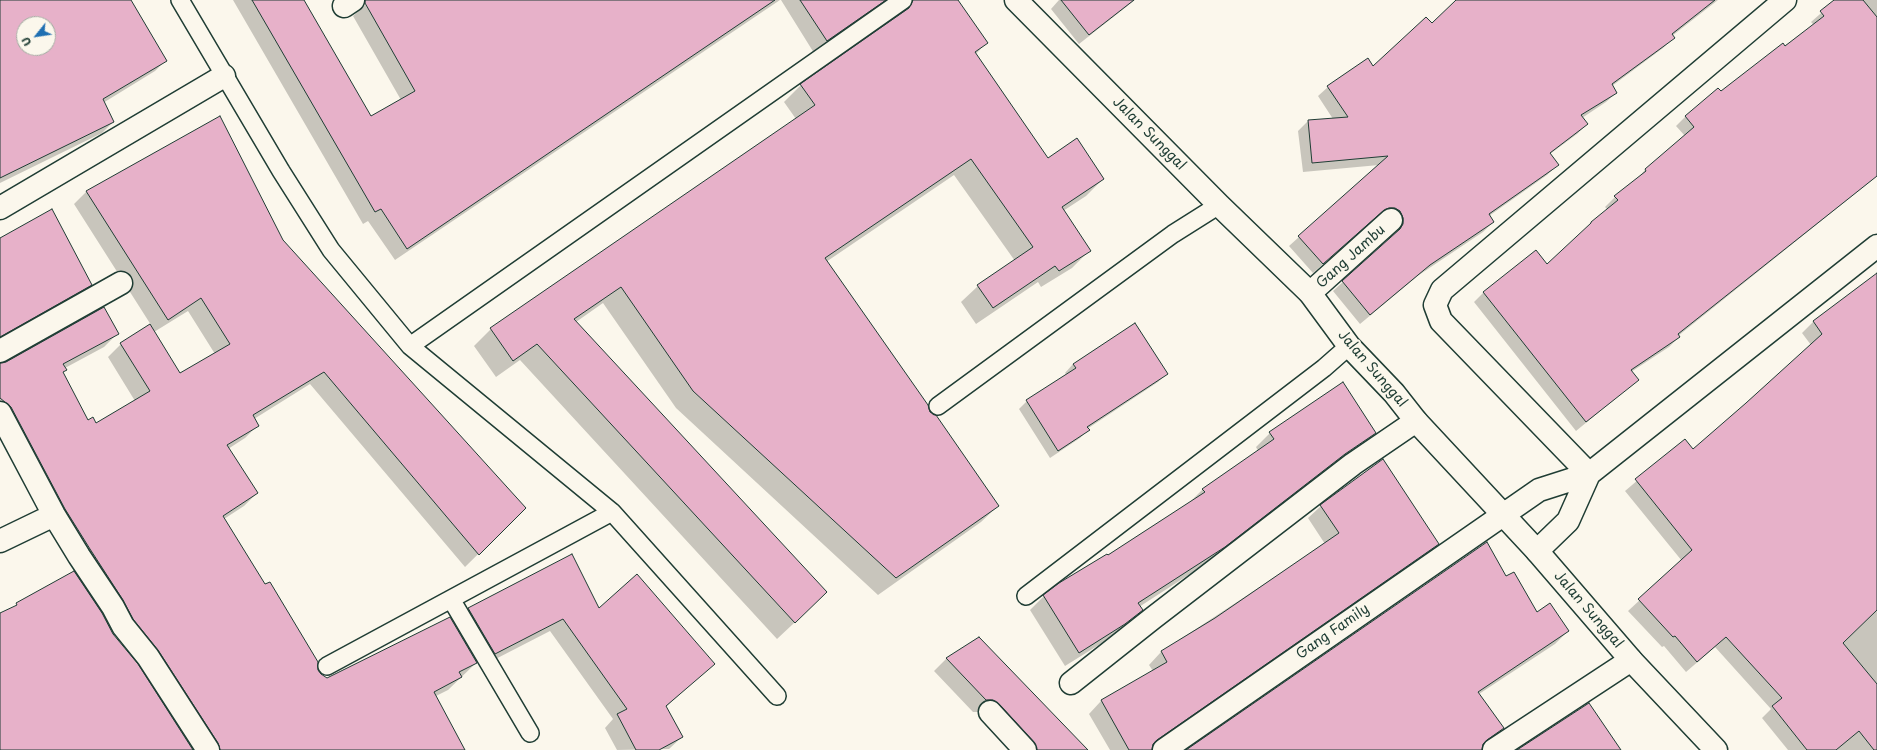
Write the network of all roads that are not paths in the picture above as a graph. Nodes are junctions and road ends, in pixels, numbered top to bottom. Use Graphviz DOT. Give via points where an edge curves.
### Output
graph roads {
  1 [pos="180,0"];
  2 [pos="903,0"];
  3 [pos="1785,0"];
  4 [pos="1018,1"];
  5 [pos="224,76"];
  6 [pos="1219,205"];
  7 [pos="0,208"];
  8 [pos="1391,220"];
  9 [pos="1877,246"];
  10 [pos="121,283"];
  11 [pos="1310,293"];
  12 [pos="410,346"];
  13 [pos="1349,346"];
  14 [pos="0,351"];
  15 [pos="938,406"];
  16 [pos="0,413"];
  17 [pos="1416,421"];
  18 [pos="1589,474"];
  19 [pos="612,512"];
  20 [pos="54,515"];
  21 [pos="1503,515"];
  22 [pos="0,541"];
  23 [pos="1537,551"];
  24 [pos="1026,596"];
  25 [pos="451,599"];
  26 [pos="1631,660"];
  27 [pos="327,666"];
  28 [pos="1071,683"];
  29 [pos="777,696"];
  30 [pos="990,712"];
  31 [pos="530,733"];
  32 [pos="208,750"];
  33 [pos="1026,750"];
  34 [pos="1164,750"];
  35 [pos="1494,750"];
  36 [pos="1716,750"];
  1 -- 5 [label="lane"];
  2 -- 12 [label="lane"];
  3 -- 18 [label="street" via="1442,290 1435,305 1441,321"];
  4 -- 6 [label="street, Jalan Sunggal"];
  5 -- 7 [label="street"];
  5 -- 12 [label="lane" via="331,250"];
  6 -- 11 [label="street, Jalan Sunggal"];
  6 -- 15 [label="lane" via="1173,234"];
  8 -- 11 [label="street, Gang Jambu"];
  9 -- 18 [label="street"];
  10 -- 14 [label="street"];
  11 -- 13 [label="street, Jalan Sunggal"];
  12 -- 19 [label="lane"];
  13 -- 17 [label="street, Jalan Sunggal" via="1394,393"];
  13 -- 24 [label="lane" via="1324,368"];
  16 -- 20 [label="street"];
  17 -- 21 [label="street, Jalan Sunggal"];
  17 -- 28 [label="street" via="1353,464"];
  18 -- 21 [label="street, Gang Family" via="1539,490"];
  18 -- 23 [label="street" via="1568,522"];
  19 -- 25 [label="lane"];
  19 -- 29 [label="lane"];
  20 -- 22 [label="street"];
  20 -- 32 [label="street" via="123,626 148,657"];
  21 -- 23 [label="street, Jalan Sunggal"];
  21 -- 34 [label="street, Gang Family"];
  23 -- 26 [label="street, Jalan Sunggal"];
  25 -- 27 [label="lane"];
  25 -- 31 [label="lane"];
  26 -- 35 [label="street"];
  26 -- 36 [label="street, Jalan Sunggal"];
  30 -- 33 [label="street"];
}
